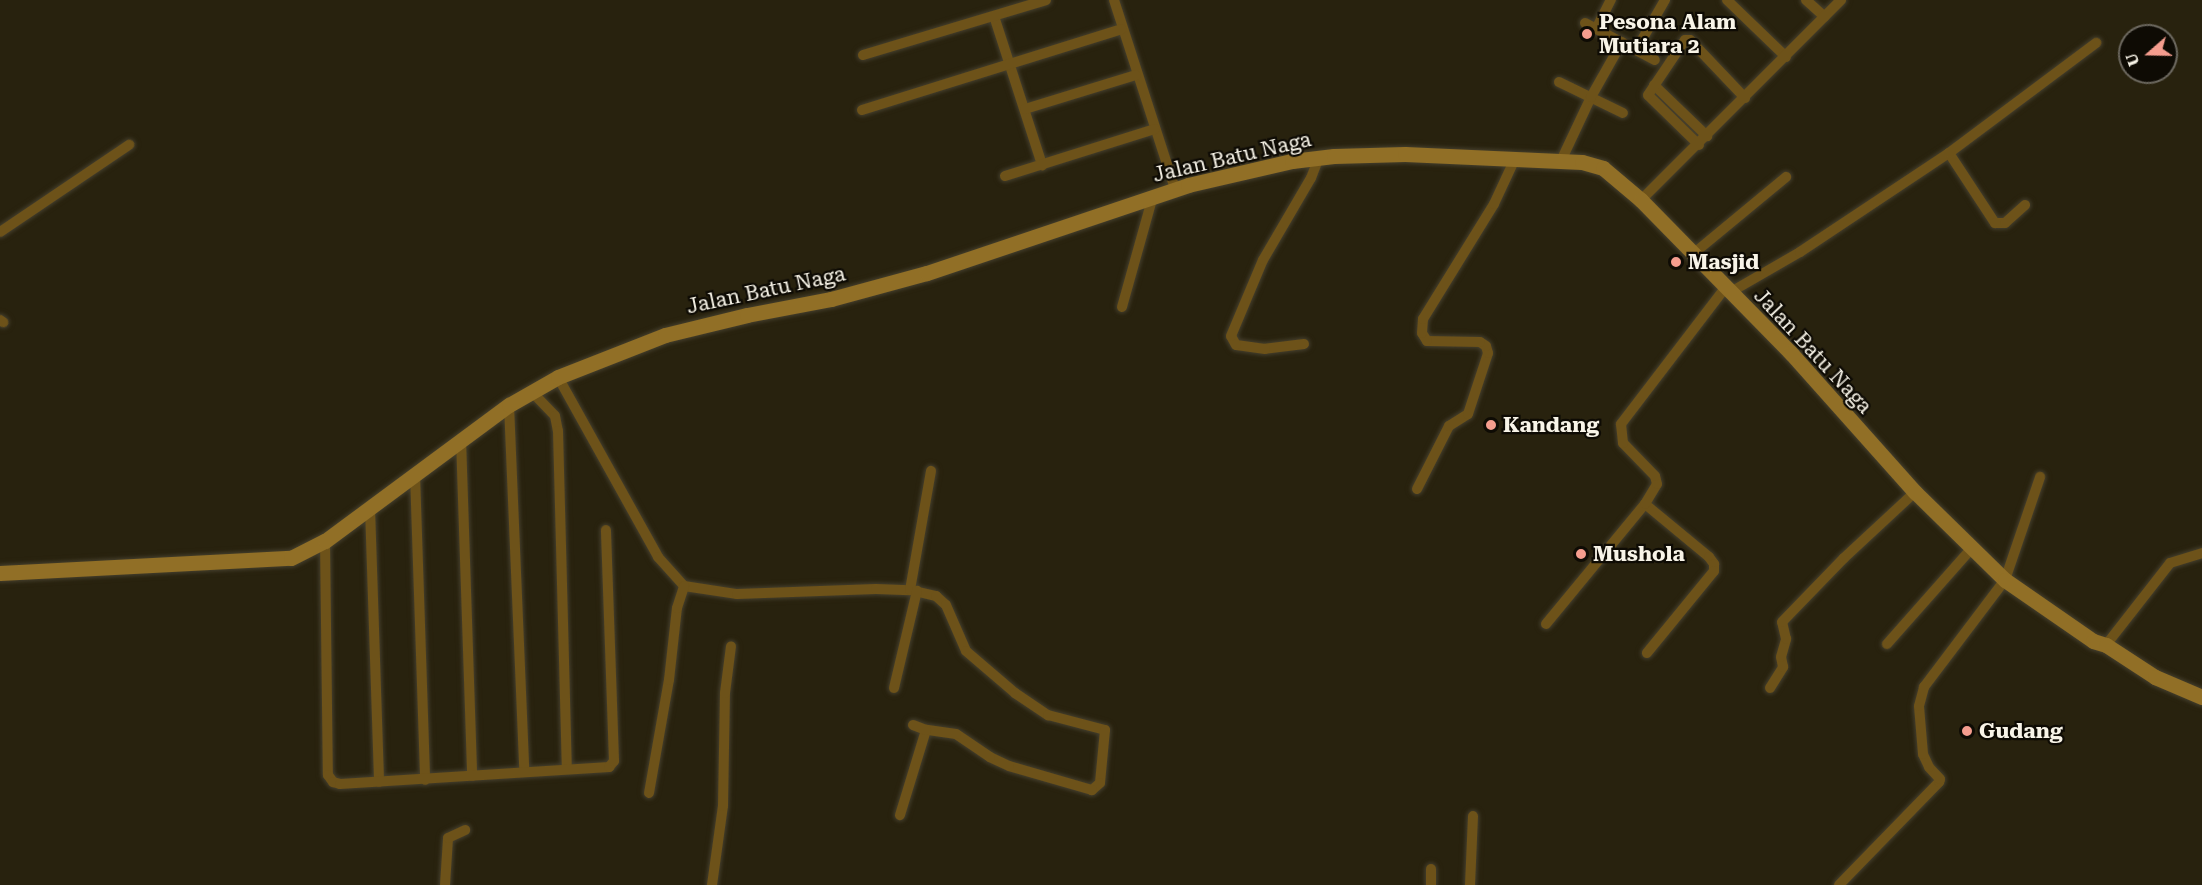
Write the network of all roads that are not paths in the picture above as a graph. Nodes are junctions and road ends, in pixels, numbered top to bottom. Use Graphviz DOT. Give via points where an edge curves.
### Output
graph roads {
  1 [pos="1046,0"];
  2 [pos="1114,0"];
  3 [pos="1611,0"];
  4 [pos="1665,0"];
  5 [pos="1727,0"];
  6 [pos="1806,0"];
  7 [pos="1840,0"];
  8 [pos="994,16"];
  9 [pos="1825,17"];
  10 [pos="1122,29"];
  11 [pos="1622,42"];
  12 [pos="2096,43"];
  13 [pos="1636,50"];
  14 [pos="863,55"];
  15 [pos="1786,57"];
  16 [pos="1655,60"];
  17 [pos="1010,64"];
  18 [pos="1136,75"];
  19 [pos="1559,82"];
  20 [pos="1654,85"];
  21 [pos="1591,97"];
  22 [pos="1745,98"];
  23 [pos="1025,109"];
  24 [pos="862,110"];
  25 [pos="1623,113"];
  26 [pos="1155,129"];
  27 [pos="1707,136"];
  28 [pos="129,145"];
  29 [pos="1699,145"];
  30 [pos="1949,153"];
  31 [pos="1319,157"];
  32 [pos="1514,161"];
  33 [pos="1560,163"];
  34 [pos="1042,165"];
  35 [pos="1005,176"];
  36 [pos="1786,177"];
  37 [pos="1175,189"];
  38 [pos="1153,196"];
  39 [pos="1641,200"];
  40 [pos="2025,205"];
  41 [pos="0,232"];
  42 [pos="1693,254"];
  43 [pos="1727,290"];
  44 [pos="1122,307"];
  45 [pos="1305,344"];
  46 [pos="558,377"];
  47 [pos="532,392"];
  48 [pos="509,405"];
  49 [pos="461,439"];
  50 [pos="931,471"];
  51 [pos="415,474"];
  52 [pos="2040,477"];
  53 [pos="1417,489"];
  54 [pos="1915,492"];
  55 [pos="1646,504"];
  56 [pos="369,508"];
  57 [pos="606,530"];
  58 [pos="325,541"];
  59 [pos="1971,549"];
  60 [pos="2202,554"];
  61 [pos="0,573"];
  62 [pos="2006,580"];
  63 [pos="684,586"];
  64 [pos="914,590"];
  65 [pos="1546,624"];
  66 [pos="1887,644"];
  67 [pos="2106,645"];
  68 [pos="731,646"];
  69 [pos="1647,653"];
  70 [pos="894,688"];
  71 [pos="1770,688"];
  72 [pos="2202,697"];
  73 [pos="913,725"];
  74 [pos="926,730"];
  75 [pos="567,768"];
  76 [pos="524,771"];
  77 [pos="472,776"];
  78 [pos="425,780"];
  79 [pos="380,782"];
  80 [pos="649,793"];
  81 [pos="900,815"];
  82 [pos="1473,816"];
  83 [pos="465,830"];
  84 [pos="1431,869"];
  85 [pos="445,885"];
  86 [pos="712,885"];
  87 [pos="1431,885"];
  88 [pos="1470,885"];
  89 [pos="1839,885"];
  1 -- 8 [label="street"];
  2 -- 10 [label="street"];
  3 -- 11 [label="street" via="1590,26"];
  4 -- 13 [label="street"];
  5 -- 15 [label="street"];
  6 -- 9 [label="street"];
  7 -- 9 [label="street"];
  8 -- 14 [label="street"];
  8 -- 17 [label="street"];
  9 -- 15 [label="street"];
  10 -- 17 [label="street"];
  10 -- 18 [label="street"];
  11 -- 13 [label="street"];
  11 -- 21 [label="street"];
  12 -- 30 [label="street"];
  13 -- 16 [label="street"];
  15 -- 22 [label="street"];
  17 -- 23 [label="street"];
  17 -- 24 [label="street"];
  18 -- 23 [label="street"];
  18 -- 26 [label="street"];
  19 -- 21 [label="street"];
  20 -- 22 [label="street" via="1688,39"];
  20 -- 27 [label="street"];
  20 -- 29 [label="street" via="1648,95"];
  21 -- 25 [label="street"];
  21 -- 33 [label="street"];
  22 -- 27 [label="street"];
  23 -- 34 [label="street"];
  26 -- 34 [label="street"];
  26 -- 37 [label="street"];
  27 -- 29 [label="street"];
  28 -- 41 [label="street"];
  29 -- 39 [label="street"];
  30 -- 40 [label="street" via="1995,224 2005,223"];
  30 -- 43 [label="street" via="1800,252"];
  31 -- 32 [label="street, Jalan Batu Naga" via="1406,154"];
  31 -- 37 [label="street, Jalan Batu Naga"];
  31 -- 45 [label="street" via="1311,178 1263,260 1231,336 1236,345 1265,349"];
  32 -- 33 [label="street, Jalan Batu Naga"];
  32 -- 53 [label="street" via="1489,213 1423,319 1422,333 1427,341 1480,342 1488,353 1468,414 1449,426"];
  33 -- 39 [label="street, Jalan Batu Naga" via="1596,165 1615,175"];
  34 -- 35 [label="street"];
  36 -- 42 [label="street"];
  37 -- 38 [label="street, Jalan Batu Naga"];
  38 -- 44 [label="street"];
  38 -- 46 [label="street, Jalan Batu Naga" via="927,273 831,299 665,335"];
  39 -- 42 [label="street, Jalan Batu Naga"];
  42 -- 43 [label="street, Jalan Batu Naga"];
  43 -- 54 [label="street, Jalan Batu Naga" via="1791,353"];
  43 -- 55 [label="street" via="1621,424 1623,443 1656,478 1657,484"];
  46 -- 47 [label="street, Jalan Batu Naga"];
  46 -- 63 [label="street" via="658,557"];
  47 -- 48 [label="street, Jalan Batu Naga"];
  47 -- 75 [label="street" via="555,416 558,431"];
  48 -- 49 [label="street, Jalan Batu Naga"];
  48 -- 76 [label="street"];
  49 -- 51 [label="street, Jalan Batu Naga"];
  49 -- 77 [label="street"];
  50 -- 64 [label="street"];
  51 -- 56 [label="street, Jalan Batu Naga"];
  51 -- 78 [label="street"];
  52 -- 62 [label="street"];
  54 -- 59 [label="street, Jalan Batu Naga"];
  54 -- 71 [label="street" via="1782,622 1786,639 1781,657 1783,668"];
  55 -- 65 [label="street"];
  55 -- 69 [label="street" via="1714,564 1714,571"];
  56 -- 58 [label="street, Jalan Batu Naga"];
  56 -- 79 [label="street"];
  57 -- 75 [label="street" via="614,761 603,769"];
  58 -- 61 [label="street, Jalan Batu Naga" via="291,558"];
  58 -- 79 [label="street" via="328,775 340,784"];
  59 -- 62 [label="street, Jalan Batu Naga"];
  59 -- 66 [label="street"];
  60 -- 67 [label="street" via="2170,563"];
  62 -- 67 [label="street, Jalan Batu Naga" via="2093,641"];
  62 -- 89 [label="street" via="1924,687 1919,706 1923,754 1939,782"];
  63 -- 64 [label="street" via="737,594"];
  63 -- 80 [label="street" via="677,608"];
  64 -- 70 [label="street"];
  64 -- 74 [label="street" via="941,599 966,651 1030,705 1048,715 1104,729 1099,787 1088,790 1010,766 956,734"];
  67 -- 72 [label="street, Jalan Batu Naga" via="2155,677"];
  68 -- 86 [label="street" via="725,693 723,806"];
  73 -- 74 [label="street"];
  74 -- 81 [label="street"];
  75 -- 76 [label="street"];
  76 -- 77 [label="street"];
  77 -- 78 [label="street"];
  78 -- 79 [label="street"];
  82 -- 88 [label="street"];
  83 -- 85 [label="street" via="448,838"];
  84 -- 87 [label="street"];
}
